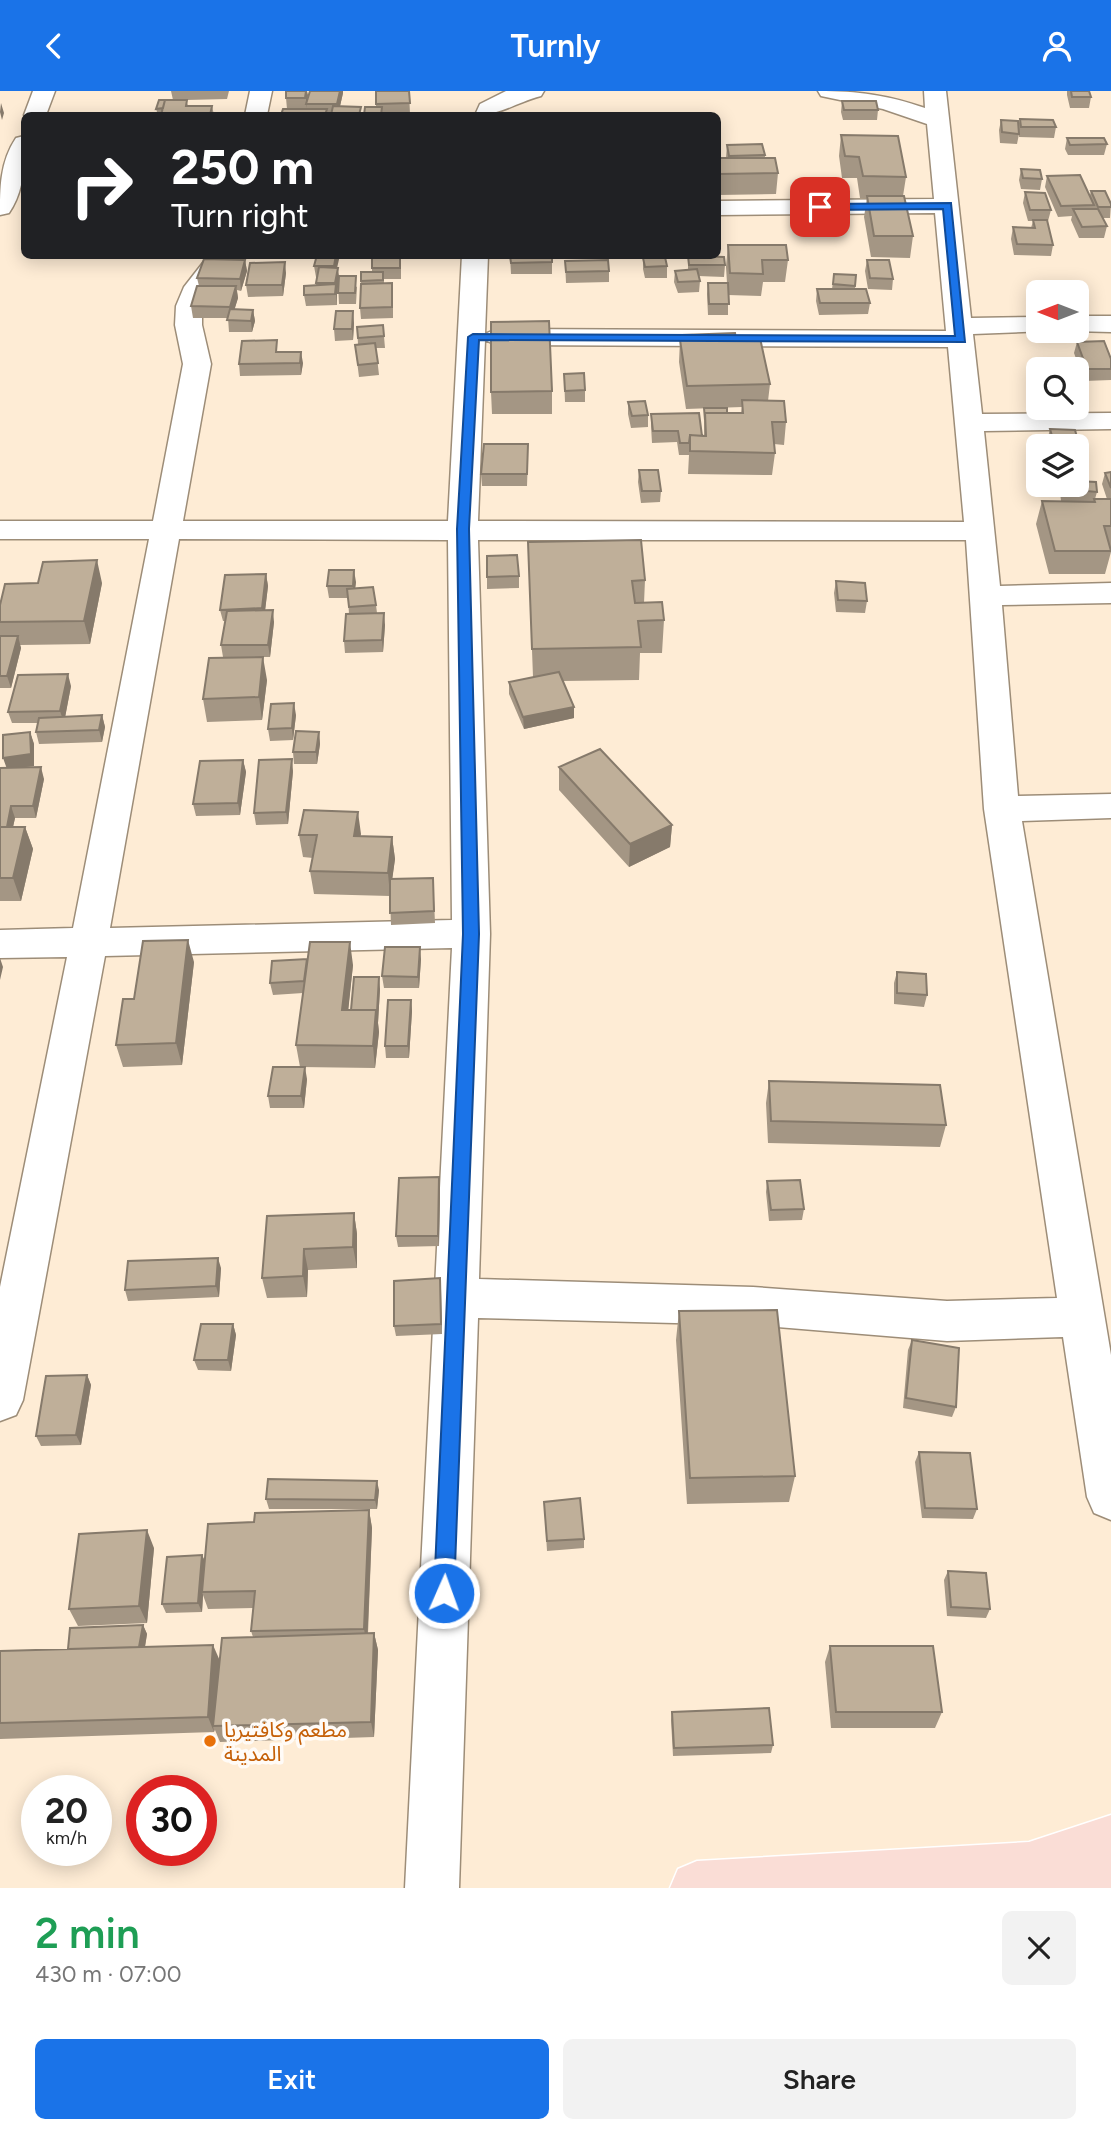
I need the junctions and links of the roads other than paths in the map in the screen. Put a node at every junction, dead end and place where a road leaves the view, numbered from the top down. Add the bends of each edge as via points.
1 (44, 91) edge
2 (261, 91) edge
3 (533, 91) edge
4 (840, 92) edge
5 (936, 105) edge
6 (36, 112) edge
7 (257, 112) edge
8 (486, 112) edge
9 (21, 154) edge
10 (947, 206) junction
11 (721, 208) edge
12 (4, 219) edge
13 (219, 259) edge
14 (475, 259) edge
15 (1089, 324) edge
16 (1111, 324) edge
17 (1026, 326) edge
18 (961, 332) junction
19 (473, 337) junction
20 (1111, 421) edge
21 (967, 423) junction
22 (167, 529) junction
23 (463, 529) junction
24 (0, 530) edge
25 (980, 531) junction
26 (1111, 593) edge
27 (986, 596) junction
28 (1111, 806) edge
29 (1002, 809) junction
30 (471, 934) junction
31 (89, 942) junction
32 (0, 944) edge
33 (456, 1298) junction
34 (1083, 1317) junction
35 (0, 1399) edge
36 (1111, 1497) edge
37 (1111, 1842) edge
38 (1029, 1869) junction
39 (432, 1888) edge
40 (697, 1888) edge
41 (1103, 1888) edge

1 - 6 street
2 - 7 street
3 - 8 street
4 - 5 street via 889,103
5 - 10 street
9 - 12 street
10 - 11 street
10 - 18 street
13 - 22 street via 190,305 187,325 197,364
14 - 19 street
15 - 16 street
17 - 18 street
18 - 19 street
18 - 21 street
19 - 23 street
20 - 21 street
21 - 25 street
22 - 23 street
22 - 24 street
22 - 31 street
23 - 25 street
23 - 30 street
25 - 27 street
26 - 27 street
27 - 29 street
28 - 29 street
29 - 34 street
30 - 31 street
30 - 33 street
31 - 32 street
31 - 35 street
33 - 34 street via 753,1306 947,1321
33 - 39 street
34 - 36 street
37 - 38 main road
38 - 40 main road
38 - 41 main road

